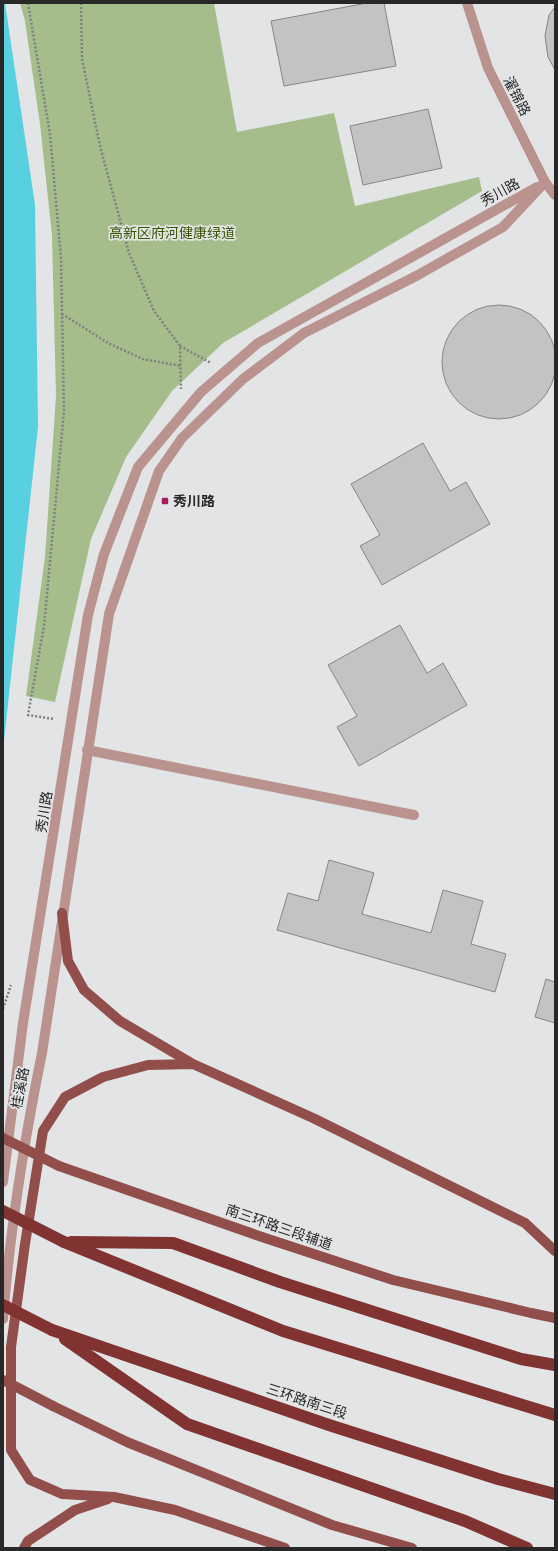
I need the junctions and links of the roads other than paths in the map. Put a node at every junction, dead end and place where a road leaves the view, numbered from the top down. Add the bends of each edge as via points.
1 (467, 3) edge
2 (546, 182) junction
3 (555, 195) edge
4 (87, 750) junction
5 (414, 815) dead end
6 (62, 913) junction
7 (42, 1053) joint
8 (193, 1064) junction
9 (10, 1124) joint
10 (3, 1138) edge
11 (3, 1182) edge
12 (3, 1212) edge
13 (64, 1242) junction
14 (555, 1251) edge
15 (3, 1305) edge
16 (555, 1318) edge
17 (3, 1319) edge
18 (52, 1330) junction
19 (555, 1365) edge
20 (3, 1380) edge
21 (538, 1410) junction
22 (555, 1410) edge
23 (555, 1415) edge
24 (555, 1494) edge
25 (114, 1497) junction
26 (24, 1548) edge
27 (286, 1548) edge
28 (412, 1548) edge
29 (527, 1548) edge

1 - 2 street, 濯锦路 via 488,68
2 - 3 street, 濯锦路
2 - 4 street, 秀川路 via 503,227 418,275 304,333 244,379 182,438 159,471 109,614
2 - 9 street, 秀川路 via 258,343 201,392 138,467 104,554 88,615 23,1023
4 - 5 street
4 - 6 street, 秀川路
6 - 7 street, 秀川路
6 - 8 main road via 68,961 84,990 120,1021
7 - 17 street, 桂溪路 via 27,1124 7,1268
8 - 14 main road via 313,1118 525,1223
8 - 25 main road via 148,1065 103,1077 64,1097 44,1130 11,1347 12,1450 30,1480 62,1494
9 - 11 street, 桂溪路
10 - 16 main road, 南三环路三段辅道, bridge via 59,1166 393,1280
12 - 13 highway, bridge
13 - 19 highway via 173,1243 280,1282 521,1359
13 - 21 highway via 283,1331
15 - 18 highway, bridge
18 - 24 highway, 三环路南三段 via 329,1425 498,1479
18 - 29 highway via 187,1424 465,1522
20 - 28 main road, bridge via 127,1442 325,1522
21 - 22 highway
21 - 23 highway
25 - 26 main road via 75,1510 28,1541
25 - 27 main road via 175,1510

